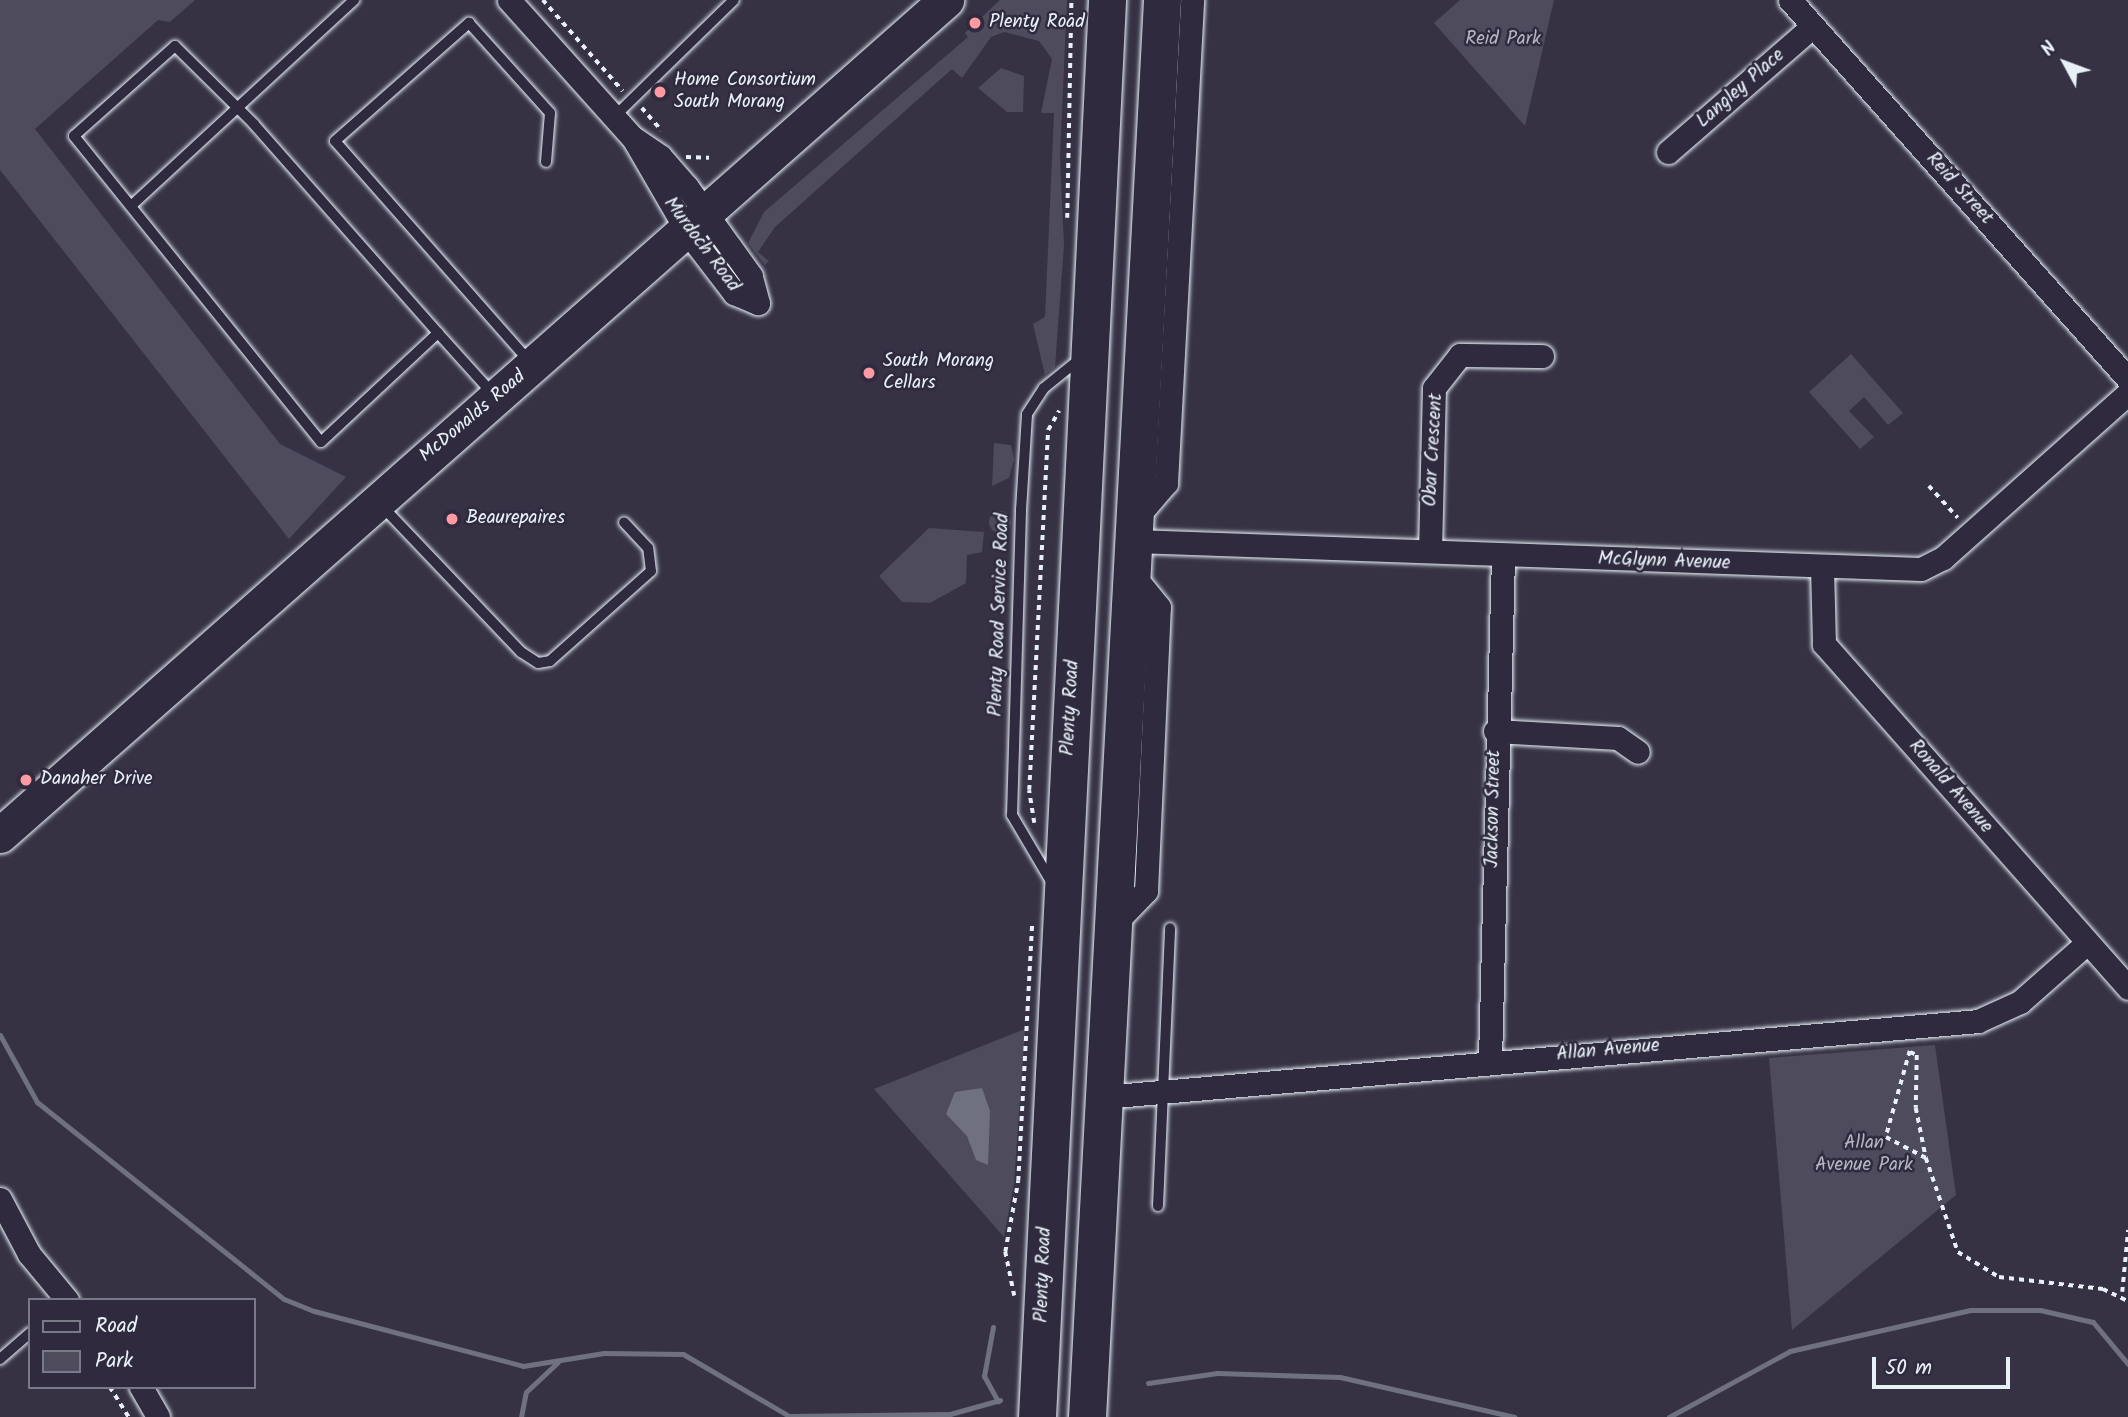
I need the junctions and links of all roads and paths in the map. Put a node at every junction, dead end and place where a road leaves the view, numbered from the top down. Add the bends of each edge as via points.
1 (354, 0) edge
2 (509, 0) edge
3 (543, 0) edge
4 (734, 0) edge
5 (946, 0) edge
6 (1071, 0) edge
7 (1107, 0) edge
8 (1162, 0) edge
9 (1192, 0) edge
10 (1790, 0) edge
11 (549, 7) dead end
12 (1813, 26) junction
13 (240, 110) junction
14 (615, 116) junction
15 (1668, 152) dead end
16 (546, 162) dead end
17 (1182, 194) junction
18 (131, 206) junction
19 (698, 225) junction
20 (1067, 233) dead end
21 (1150, 244) junction
22 (438, 333) junction
23 (1090, 351) junction
24 (1542, 356) dead end
25 (533, 366) junction
26 (2128, 379) edge
27 (2128, 386) edge
28 (2128, 393) edge
29 (496, 398) junction
30 (1059, 401) dead end
31 (1140, 436) junction
32 (1086, 437) junction
33 (1929, 486) dead end
34 (376, 500) junction
35 (1960, 520) dead end
36 (624, 522) dead end
37 (1135, 545) junction
38 (1430, 551) junction
39 (1503, 557) junction
40 (1822, 567) junction
41 (1494, 731) junction
42 (1638, 752) dead end
43 (1035, 830) dead end
44 (0, 835) edge
45 (1046, 903) junction
46 (1170, 928) dead end
47 (2087, 943) junction
48 (2128, 988) edge
49 (1917, 1026) junction
50 (1910, 1052) junction
51 (1490, 1060) junction
52 (1162, 1091) junction
53 (1103, 1097) junction
54 (1926, 1158) junction
55 (0, 1199) edge
56 (1157, 1206) dead end
57 (2128, 1230) edge
58 (2122, 1292) junction
59 (65, 1298) edge
60 (1015, 1301) dead end
61 (2128, 1301) edge
62 (28, 1335) edge
63 (0, 1359) edge
64 (111, 1389) edge
65 (142, 1389) edge
66 (129, 1417) edge
67 (158, 1417) edge
68 (1037, 1417) edge
69 (1087, 1417) edge

1 - 13 lane via 253,89
2 - 14 street, Murdoch Road
3 - 11 path
4 - 14 lane
5 - 19 main road, McDonalds Road
6 - 20 path
7 - 23 highway, Plenty Road
8 - 21 highway
9 - 17 street
10 - 12 street, Reid Street
12 - 15 street, Langley Place
12 - 26 street, Reid Street
13 - 18 lane
13 - 18 lane via 175,46 74,136
13 - 22 lane
14 - 19 street, Murdoch Road via 633,138 660,156
16 - 25 lane via 550,113 469,23 335,141
17 - 21 street
17 - 37 street via 1166,483
18 - 22 lane via 321,442
19 - 25 main road, McDonalds Road
21 - 31 highway
22 - 29 lane
23 - 32 highway, Plenty Road
23 - 45 lane, Plenty Road Service Road via 1044,388 1026,426 1013,815
24 - 38 street, Obar Crescent via 1460,355 1434,388
25 - 29 main road, McDonalds Road
27 - 28 street
28 - 40 street, McGlynn Avenue via 1937,562 1907,571
29 - 34 main road, McDonalds Road
30 - 43 path via 1047,443 1029,790
31 - 32 highway
31 - 37 highway
32 - 45 highway, Plenty Road
33 - 35 path
34 - 36 lane via 521,652 538,663 550,661 651,571 648,548
34 - 44 main road, McDonalds Road
37 - 38 street, McGlynn Avenue
37 - 53 highway via 1117,921
38 - 39 street, McGlynn Avenue
39 - 40 street, McGlynn Avenue
39 - 41 street, Jackson Street
40 - 47 street, Ronald Avenue via 1824,644
41 - 42 street via 1618,738
41 - 51 street, Jackson Street
45 - 60 path via 1018,1181 1005,1252
45 - 68 highway, Plenty Road
46 - 52 lane
47 - 48 street, Ronald Avenue
47 - 49 street, Allan Avenue via 1997,1016
49 - 50 path
49 - 51 street, Allan Avenue
50 - 54 path via 1917,1055 1916,1108
50 - 54 path via 1886,1137
51 - 52 street, Allan Avenue
52 - 53 street, Allan Avenue
52 - 56 lane
53 - 69 highway
54 - 58 path via 1951,1242 1982,1271
55 - 59 street via 29,1254
57 - 58 path
58 - 61 path
62 - 63 lane
64 - 66 path
65 - 67 street

